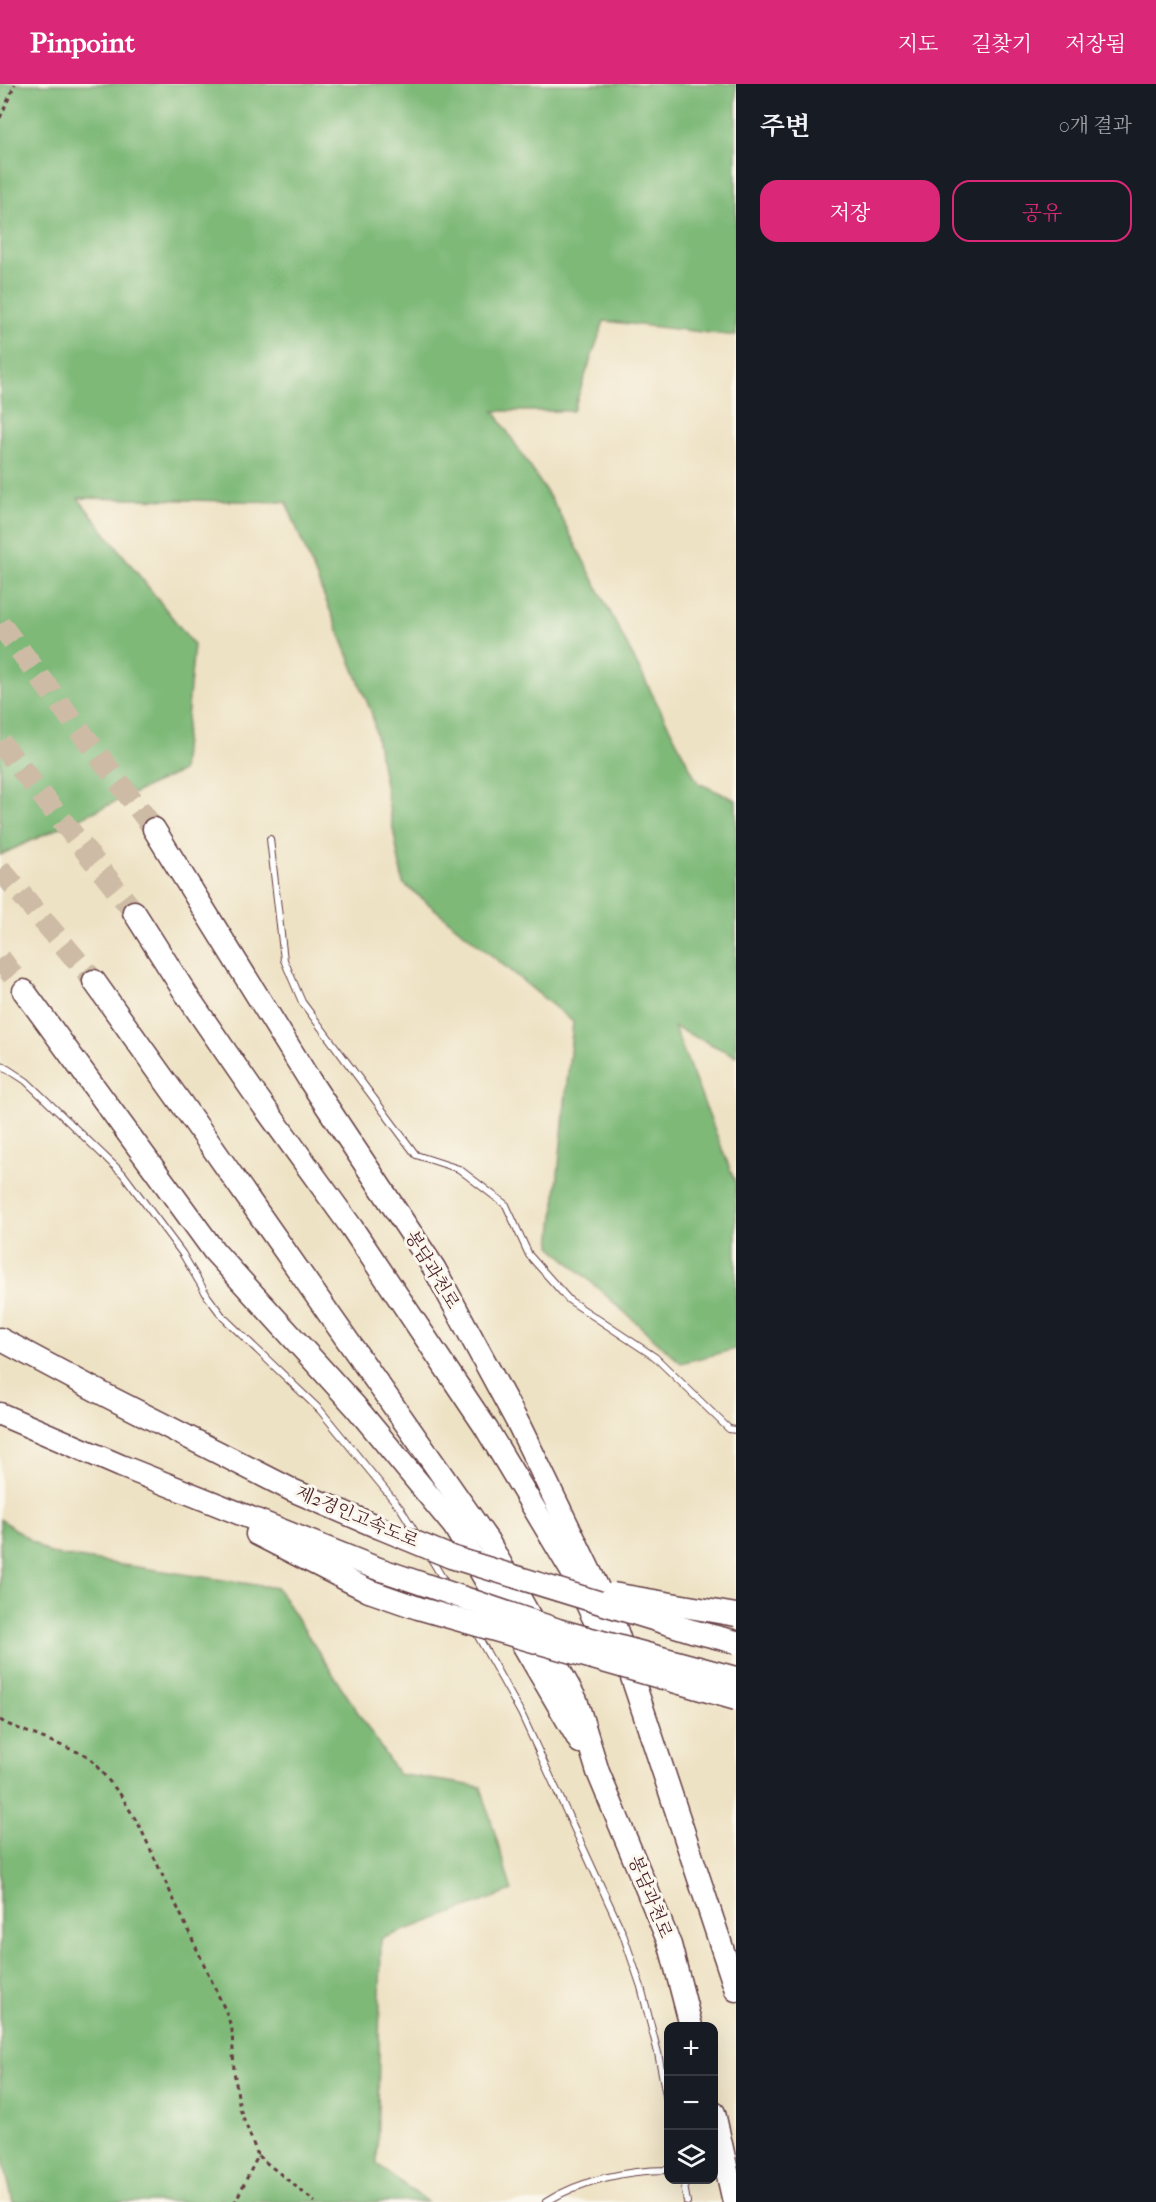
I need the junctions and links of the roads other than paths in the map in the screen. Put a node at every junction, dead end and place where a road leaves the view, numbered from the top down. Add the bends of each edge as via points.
1 (154, 829) tunnel mouth
2 (270, 839) dead end
3 (134, 912) tunnel mouth
4 (94, 981) tunnel mouth
5 (24, 991) tunnel mouth
6 (0, 1064) edge
7 (0, 1340) edge
8 (0, 1414) edge
9 (736, 1430) edge
10 (121, 1466) junction
11 (378, 1527) junction
12 (460, 1606) dead end
13 (736, 1615) edge
14 (465, 1616) dead end
15 (736, 1642) edge
16 (736, 1678) edge
17 (736, 1699) edge
18 (653, 1742) junction
19 (598, 1772) junction
20 (736, 1990) edge
21 (690, 2022) edge
22 (664, 2085) edge
23 (715, 2130) edge
24 (718, 2130) edge
25 (664, 2171) edge
26 (684, 2184) edge
27 (546, 2202) edge
28 (687, 2202) edge
29 (717, 2202) edge
30 (734, 2202) edge

1 - 18 highway, 봉담과천로 via 310,1081 434,1268 519,1425 612,1617
2 - 9 lane via 284,960 302,1002 416,1155 459,1169 506,1205 529,1255 569,1300 655,1357 729,1429
3 - 18 highway, 봉담과천로 via 186,994 352,1228 486,1428 571,1570
4 - 19 highway, 봉담과천로 via 488,1541 576,1700
5 - 19 highway, 봉담과천로 via 214,1251 355,1406 454,1526
6 - 12 lane via 26,1081 123,1174 182,1253 223,1317 320,1410 401,1509
7 - 11 highway, 제2경인고속도로 via 292,1490
8 - 10 highway, 제2경인고속도로
10 - 16 highway, 제2경인고속도로, bridge via 376,1568 558,1630
10 - 17 highway, bridge via 369,1591
11 - 13 highway, bridge via 628,1598
11 - 15 highway, 제2경인고속도로, bridge via 451,1557
14 - 22 lane via 521,1713 623,1934 641,1987
18 - 20 highway, 봉담과천로
19 - 21 highway, 봉담과천로 via 670,1945
23 - 29 highway
24 - 30 highway
25 - 27 lane via 585,2183
26 - 28 lane

